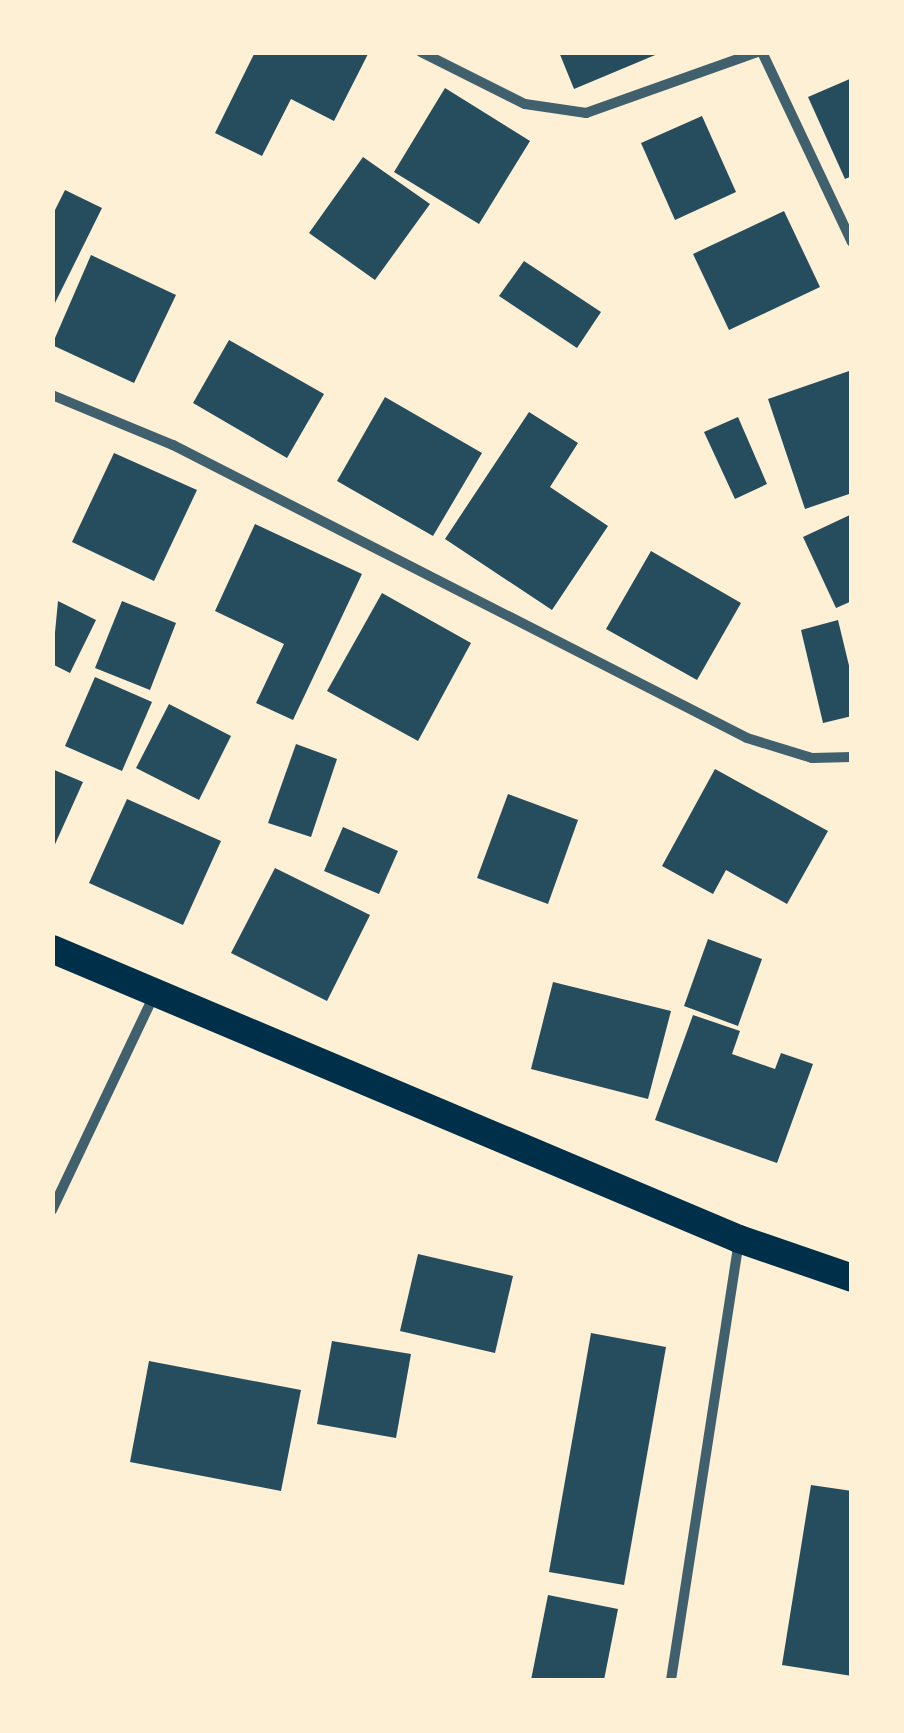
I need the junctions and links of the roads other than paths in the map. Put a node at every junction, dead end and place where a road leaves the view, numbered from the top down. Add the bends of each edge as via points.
1 (421, 52) edge
2 (760, 52) edge
3 (852, 242) edge
4 (52, 395) edge
5 (852, 757) edge
6 (52, 949) edge
7 (156, 991) junction
8 (52, 1210) edge
9 (739, 1239) junction
10 (852, 1278) edge
11 (671, 1680) edge

1 - 2 street via 525,104 586,113
2 - 3 street
4 - 5 street via 190,454 748,738 812,758
6 - 7 highway
7 - 8 street
7 - 9 highway
9 - 10 highway
9 - 11 street

